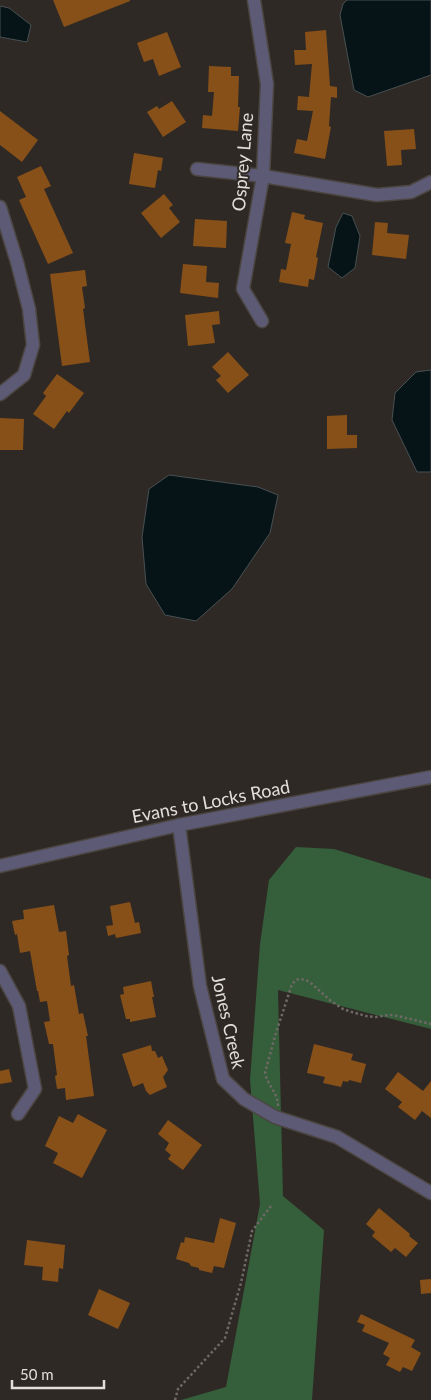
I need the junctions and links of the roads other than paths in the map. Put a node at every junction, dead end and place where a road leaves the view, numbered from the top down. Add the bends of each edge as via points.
1 (254, 0) edge
2 (197, 169) dead end
3 (263, 176) junction
4 (431, 182) edge
5 (0, 207) edge
6 (262, 321) dead end
7 (0, 394) edge
8 (431, 778) edge
9 (179, 824) junction
10 (0, 866) edge
11 (0, 971) edge
12 (18, 1114) dead end
13 (431, 1193) edge

1 - 3 street, Osprey Lane via 267,84
2 - 3 street
3 - 4 street via 377,195 411,192
3 - 6 street, Osprey Lane via 243,289
5 - 7 street via 18,262 33,345 24,375
8 - 9 street, Evans to Locks Road
9 - 10 street, Evans to Locks Road
9 - 13 street, Jones Creek via 200,986 223,1079 244,1099 275,1117 337,1137
11 - 12 street via 19,1006 35,1089

